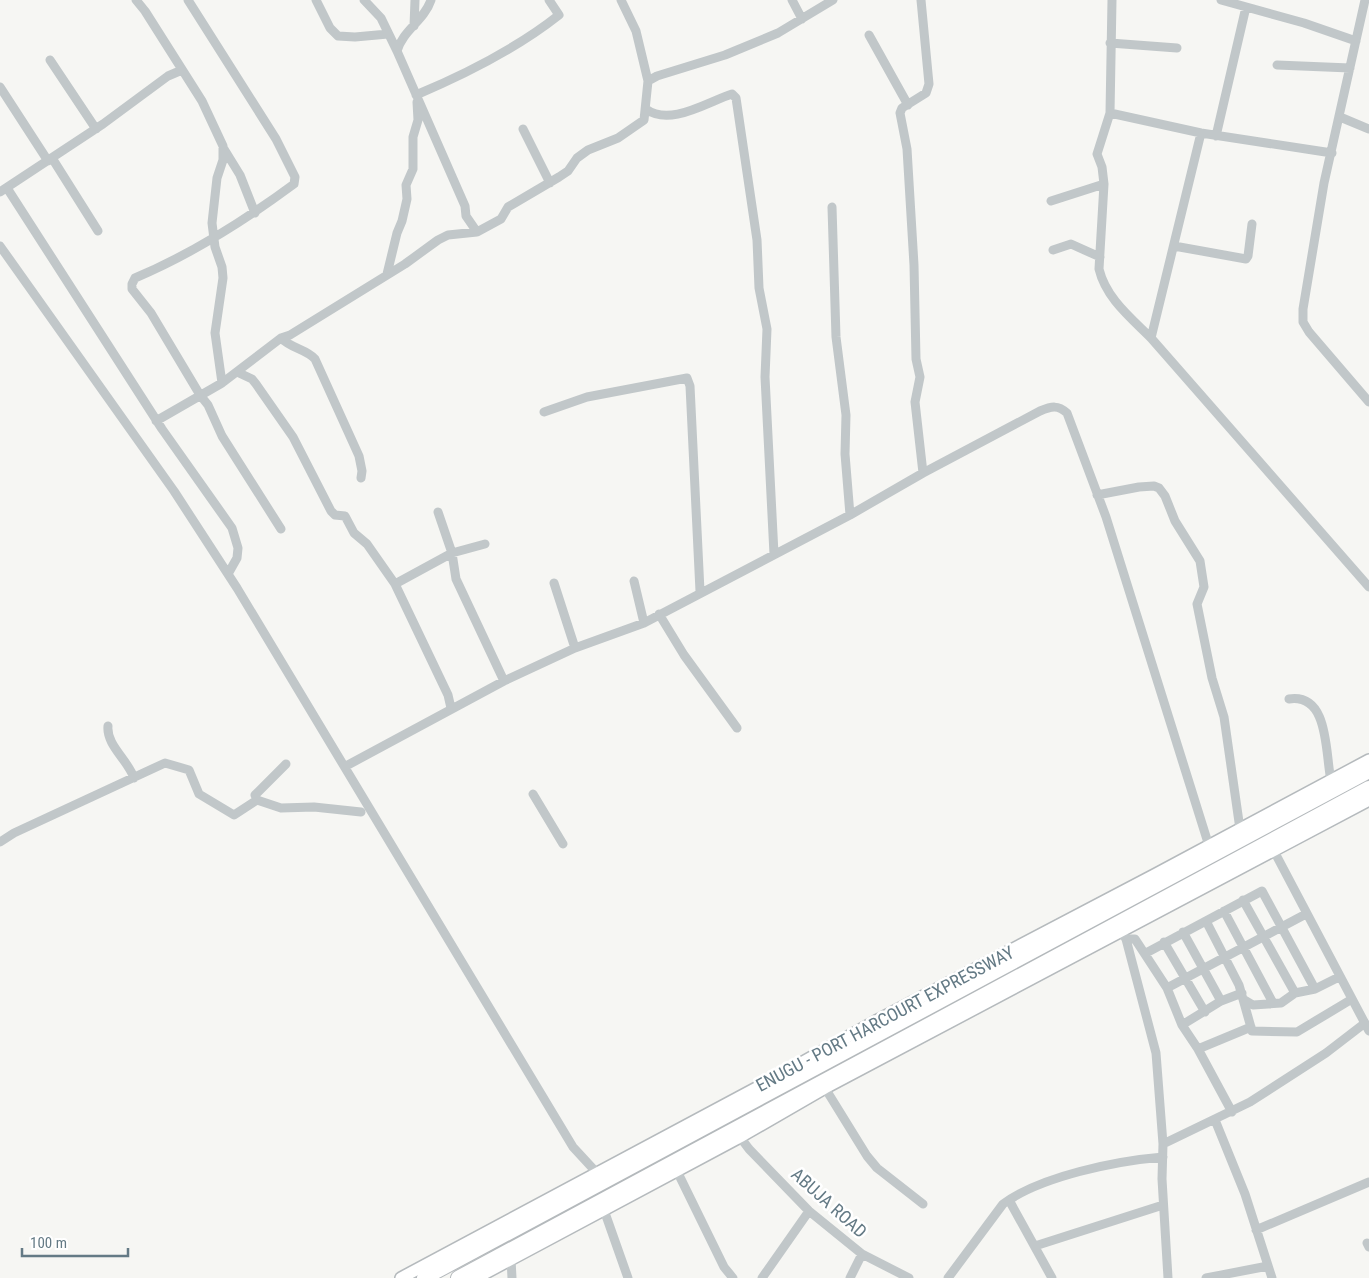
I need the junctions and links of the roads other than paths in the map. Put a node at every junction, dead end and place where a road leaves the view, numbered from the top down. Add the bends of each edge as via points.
1 (136, 0) edge
2 (188, 0) edge
3 (316, 0) edge
4 (364, 0) edge
5 (415, 0) edge
6 (431, 0) edge
7 (549, 0) edge
8 (621, 0) edge
9 (792, 0) edge
10 (833, 0) edge
11 (921, 0) edge
12 (1112, 0) edge
13 (1221, 0) edge
14 (1365, 0) edge
15 (1246, 7) junction
16 (802, 19) junction
17 (414, 26) junction
18 (1359, 26) junction
19 (1369, 28) edge
20 (388, 34) junction
21 (869, 35) dead end
22 (1356, 41) junction
23 (1110, 43) junction
24 (1177, 48) dead end
25 (397, 51) junction
26 (50, 60) dead end
27 (1277, 65) dead end
28 (1350, 68) junction
29 (182, 70) junction
30 (648, 81) junction
31 (0, 87) edge
32 (416, 95) junction
33 (908, 105) junction
34 (646, 109) junction
35 (1110, 113) junction
36 (654, 115) junction
37 (1340, 117) junction
38 (644, 120) junction
39 (96, 129) junction
40 (523, 129) dead end
41 (1369, 129) edge
42 (1201, 133) junction
43 (1216, 136) junction
44 (223, 146) junction
45 (1332, 153) junction
46 (50, 159) junction
47 (550, 183) junction
48 (1104, 184) junction
49 (3, 190) edge
50 (1051, 201) dead end
51 (832, 207) dead end
52 (255, 213) junction
53 (1252, 224) dead end
54 (98, 231) dead end
55 (478, 232) junction
56 (214, 238) junction
57 (0, 246) edge
58 (1174, 246) junction
59 (1053, 250) dead end
60 (1100, 257) junction
61 (387, 274) junction
62 (281, 338) junction
63 (1151, 338) junction
64 (237, 372) junction
65 (222, 384) junction
66 (201, 397) junction
67 (1369, 402) edge
68 (544, 412) dead end
69 (156, 421) junction
70 (923, 472) junction
71 (361, 478) dead end
72 (1097, 495) junction
73 (438, 512) dead end
74 (850, 515) junction
75 (281, 529) dead end
76 (485, 544) dead end
77 (452, 553) junction
78 (774, 554) junction
79 (228, 574) junction
80 (634, 582) dead end
81 (554, 583) dead end
82 (395, 584) junction
83 (1369, 587) edge
84 (700, 591) junction
85 (660, 614) junction
86 (644, 622) junction
87 (575, 648) junction
88 (504, 681) junction
89 (1289, 699) dead end
90 (451, 708) junction
91 (108, 726) dead end
92 (737, 728) dead end
93 (1369, 760) edge
94 (286, 764) dead end
95 (346, 766) junction
96 (1369, 771) edge
97 (134, 778) junction
98 (1331, 780) junction
99 (1369, 788) edge
100 (533, 794) dead end
101 (256, 800) junction
102 (1369, 800) edge
103 (361, 812) dead end
104 (1240, 829) junction
105 (0, 842) edge
106 (563, 844) dead end
107 (1209, 846) junction
108 (1274, 851) junction
109 (1244, 900) junction
110 (1224, 911) junction
111 (1306, 914) junction
112 (1206, 921) junction
113 (1282, 928) junction
114 (1183, 932) junction
115 (1123, 935) junction
116 (1263, 936) junction
117 (1164, 942) junction
118 (1244, 946) junction
119 (1146, 954) junction
120 (1224, 956) junction
121 (1204, 967) junction
122 (1340, 977) junction
123 (1184, 979) junction
124 (1168, 988) junction
125 (1315, 989) junction
126 (1295, 993) junction
127 (1243, 996) junction
128 (1352, 1000) junction
129 (1221, 1001) junction
130 (1273, 1002) junction
131 (1205, 1012) junction
132 (1182, 1025) junction
133 (1251, 1026) junction
134 (1367, 1027) edge
135 (1198, 1049) junction
136 (825, 1088) junction
137 (1232, 1112) junction
138 (1215, 1120) junction
139 (740, 1137) junction
140 (1163, 1144) junction
141 (1163, 1157) junction
142 (677, 1171) junction
143 (598, 1173) junction
144 (1369, 1182) edge
145 (1009, 1200) junction
146 (923, 1204) dead end
147 (1163, 1205) junction
148 (604, 1210) junction
149 (809, 1211) junction
150 (1256, 1230) junction
151 (1035, 1246) junction
152 (862, 1254) junction
153 (511, 1260) junction
154 (1268, 1266) junction
155 (401, 1278) edge
156 (424, 1278) edge
157 (458, 1278) edge
158 (476, 1278) edge
159 (512, 1278) edge
160 (628, 1278) edge
161 (732, 1278) edge
162 (762, 1278) edge
163 (850, 1278) edge
164 (910, 1278) edge
165 (948, 1278) edge
166 (1052, 1278) edge
167 (1168, 1278) edge
168 (1206, 1278) edge
169 (1272, 1278) edge

1 - 29 street
2 - 52 street via 261,114 295,176 294,184
3 - 20 street via 330,28 338,36
4 - 20 street via 381,18
5 - 17 street
6 - 17 street via 421,20
7 - 32 street via 559,14 544,26 500,56
8 - 30 street via 636,31
9 - 16 street
10 - 16 street
11 - 33 street via 929,84 926,93
12 - 23 street
13 - 15 street
14 - 18 street
15 - 22 street
15 - 43 street
16 - 30 street via 733,52
17 - 25 street via 401,39
18 - 19 street
18 - 22 street
20 - 25 street
21 - 33 street
22 - 28 street
23 - 24 street
23 - 35 street
25 - 32 street
26 - 39 street
27 - 28 street
28 - 37 street
29 - 39 street via 168,76
29 - 44 street via 202,101
30 - 34 street
31 - 46 street
32 - 55 street via 465,206 466,216
32 - 61 street via 418,120 413,137 413,169 406,185 402,222
33 - 70 street via 900,113 907,149 916,359 920,377 916,409
34 - 36 street
34 - 38 street
35 - 42 street
35 - 48 street via 1097,154
36 - 38 street
36 - 78 street via 670,116 732,94 736,98 767,330 765,377
37 - 41 street
37 - 45 street
38 - 47 street via 618,138 588,150 568,171
39 - 46 street
40 - 47 street
42 - 43 street
42 - 58 street
43 - 45 street
44 - 52 street via 240,175
44 - 56 street via 212,221
45 - 67 street via 1304,297 1304,322
46 - 49 street
46 - 54 street
47 - 55 street via 508,207 501,219
48 - 50 street
48 - 60 street
49 - 69 street
51 - 74 street via 836,337 846,414 845,454
52 - 56 street
53 - 58 street via 1246,259
55 - 61 street via 448,235
56 - 65 street via 223,278 215,333
56 - 66 street via 135,278 132,284 132,289 151,313
57 - 79 street via 151,458
58 - 63 street
59 - 60 street via 1071,244
60 - 63 street via 1101,275 1108,292
61 - 62 street
62 - 64 street
62 - 71 street via 292,348 311,354 315,359 359,456
63 - 83 street
64 - 65 street
64 - 82 street via 252,379 283,422 331,511 345,516 354,534 368,544
65 - 66 street
66 - 69 street
66 - 75 street
68 - 84 street via 587,397 687,378
69 - 79 street via 237,538 237,558
70 - 72 street via 1048,407 1061,407 1067,413
70 - 74 street
72 - 104 street via 1139,487 1159,488 1200,561 1204,587 1197,604 1212,678 1226,726
72 - 107 street
73 - 77 street
74 - 78 street
76 - 77 street
77 - 82 street
77 - 88 street via 456,579
78 - 84 street
79 - 95 street
80 - 86 street
81 - 87 street
82 - 90 street via 448,695
84 - 85 street
85 - 86 street
85 - 92 street via 684,655
86 - 87 street
87 - 88 street
88 - 90 street
89 - 98 street via 1305,700 1314,708 1325,730
90 - 95 street
91 - 97 street via 110,740
93 - 98 main road, ENUGU - PORT HARCOURT EXPRESSWAY
94 - 101 street via 255,795
95 - 143 street via 573,1147
96 - 156 highway, ENUGU - PORT HARCOURT EXPRESSWAY
97 - 101 street via 165,763 189,770 199,794 234,815
97 - 105 street
98 - 104 main road, ENUGU - PORT HARCOURT EXPRESSWAY
99 - 157 highway, ENUGU - PORT HARCOURT EXPRESSWAY
100 - 106 street
101 - 103 street via 281,808 314,807
102 - 108 main road, ENUGU - PORT HARCOURT EXPRESSWAY
104 - 107 main road, ENUGU - PORT HARCOURT EXPRESSWAY
107 - 143 main road, ENUGU - PORT HARCOURT EXPRESSWAY via 876,1021
108 - 111 street
108 - 115 main road, ENUGU - PORT HARCOURT EXPRESSWAY
109 - 110 street
109 - 113 street via 1263,892
109 - 116 street
110 - 112 street
110 - 118 street
111 - 113 street
111 - 122 street
112 - 114 street
112 - 120 street
113 - 116 street
113 - 125 street
114 - 117 street
114 - 121 street
115 - 119 street via 1135,939
115 - 136 main road, ENUGU - PORT HARCOURT EXPRESSWAY
115 - 140 street via 1156,1054
116 - 118 street
116 - 126 street
117 - 119 street
117 - 123 street
118 - 120 street
118 - 130 street
119 - 124 street
120 - 121 street
120 - 127 street
121 - 123 street
121 - 129 street
122 - 125 street
122 - 128 street
123 - 124 street
123 - 131 street
124 - 132 street
125 - 126 street
126 - 130 street via 1281,1003
127 - 129 street
127 - 130 street via 1253,1005
127 - 133 street
128 - 133 street via 1297,1032 1254,1031
128 - 134 street
129 - 131 street
131 - 132 street
132 - 135 street
133 - 135 street
134 - 137 street
135 - 137 street
136 - 139 main road, ENUGU - PORT HARCOURT EXPRESSWAY
136 - 146 street via 867,1156
137 - 138 street
138 - 140 street
138 - 150 street
139 - 142 main road, ENUGU - PORT HARCOURT EXPRESSWAY
139 - 149 street, ABUJA ROAD
140 - 141 street
141 - 145 street via 1142,1158 1081,1172 1040,1185
141 - 147 street
142 - 148 main road, ENUGU - PORT HARCOURT EXPRESSWAY
142 - 161 street
143 - 155 main road, ENUGU - PORT HARCOURT EXPRESSWAY
144 - 150 street
145 - 151 street
145 - 165 street
147 - 151 street
147 - 167 street
148 - 153 main road, ENUGU - PORT HARCOURT EXPRESSWAY
148 - 160 street
149 - 152 street, ABUJA ROAD
149 - 162 street
150 - 154 street
151 - 166 street
152 - 163 street
152 - 164 street, ABUJA ROAD
153 - 158 main road, ENUGU - PORT HARCOURT EXPRESSWAY
153 - 159 street
154 - 168 street
154 - 169 street

